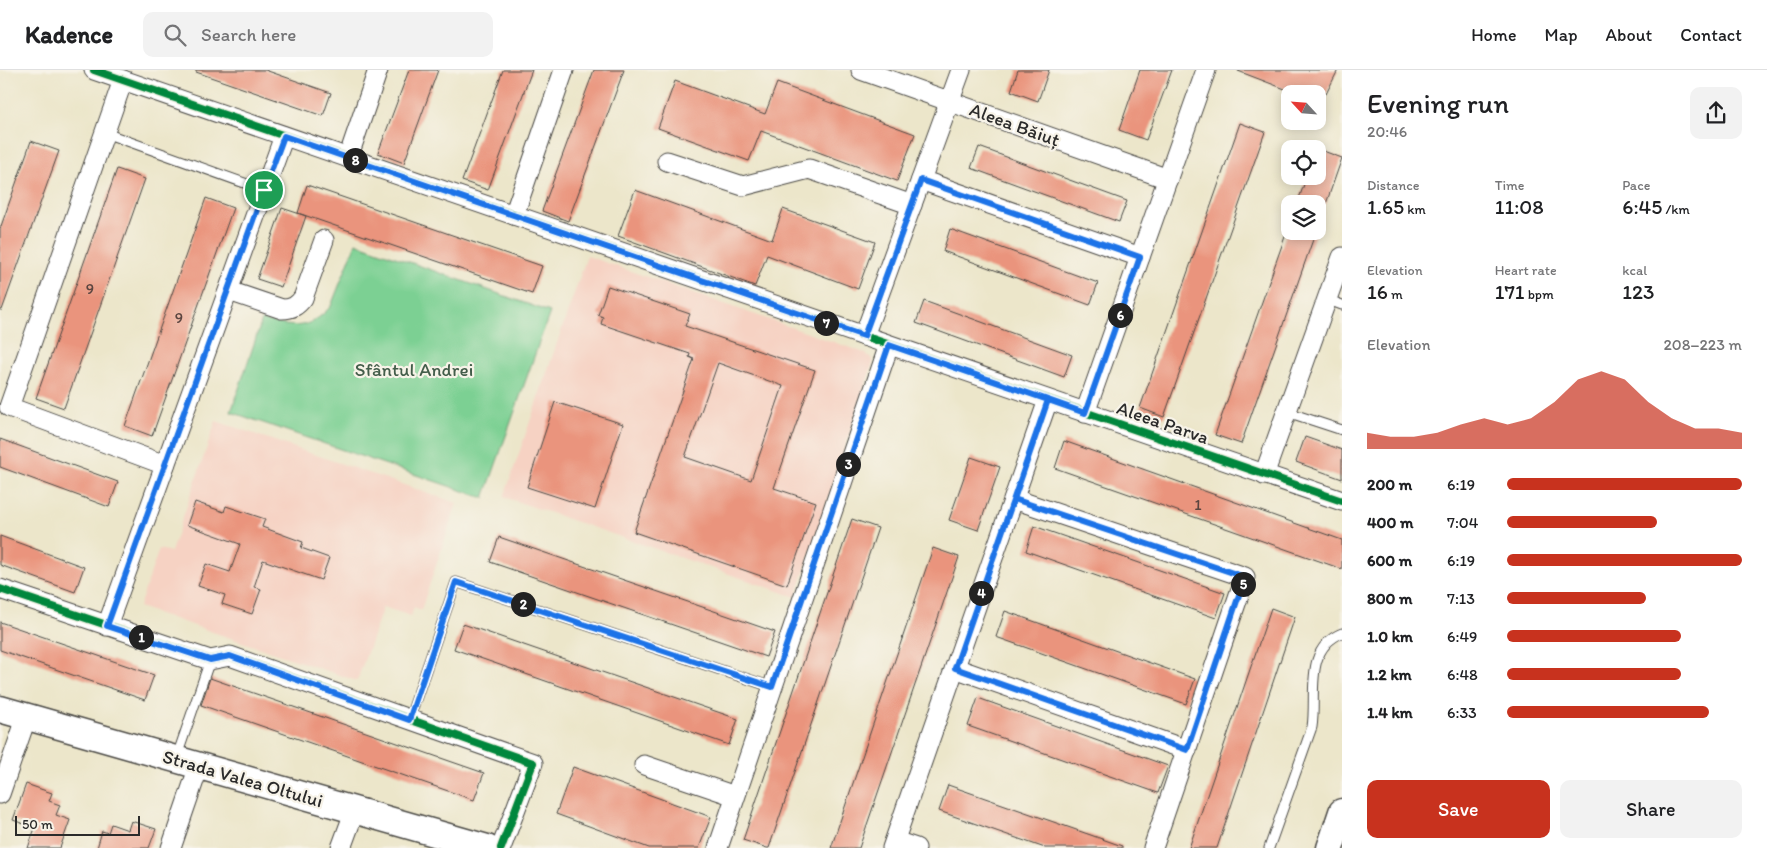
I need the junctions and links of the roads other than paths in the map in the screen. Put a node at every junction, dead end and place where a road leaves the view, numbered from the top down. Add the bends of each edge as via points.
1 (94, 70) edge
2 (378, 70) edge
3 (564, 70) edge
4 (861, 70) edge
5 (961, 70) edge
6 (1206, 70) edge
7 (124, 80) junction
8 (950, 101) junction
9 (105, 133) junction
10 (284, 136) junction
11 (348, 158) junction
12 (667, 161) dead end
13 (1168, 179) junction
14 (921, 180) junction
15 (264, 190) junction
16 (912, 206) junction
17 (514, 215) junction
18 (324, 240) dead end
19 (1140, 257) junction
20 (1342, 257) edge
21 (228, 291) junction
22 (1334, 302) edge
23 (864, 336) junction
24 (889, 345) junction
25 (1048, 400) junction
26 (4, 405) edge
27 (1286, 412) junction
28 (1085, 413) junction
29 (1342, 430) edge
30 (165, 465) junction
31 (1264, 475) junction
32 (1014, 499) junction
33 (1342, 502) edge
34 (0, 589) edge
35 (107, 626) junction
36 (1342, 633) edge
37 (210, 660) junction
38 (955, 668) junction
39 (772, 687) junction
40 (0, 709) edge
41 (27, 716) junction
42 (409, 720) junction
43 (1187, 750) junction
44 (188, 762) junction
45 (644, 765) dead end
46 (0, 794) edge
47 (736, 796) junction
48 (355, 810) junction
49 (1342, 812) edge
50 (894, 844) edge
51 (171, 848) edge
52 (341, 848) edge
53 (487, 848) edge
54 (502, 848) edge
55 (718, 848) edge
56 (916, 848) edge
57 (1154, 848) edge
58 (1269, 848) edge
59 (1330, 848) edge

1 - 7 street, Aleea Parva
2 - 11 street
3 - 17 street
4 - 8 street, Aleea Băiuț
5 - 8 street
6 - 13 street
7 - 9 street
7 - 10 street, Aleea Parva
8 - 13 street, Aleea Băiuț
8 - 14 street
9 - 15 lane
9 - 26 street
10 - 11 street, Aleea Parva
10 - 15 street
11 - 17 street, Aleea Parva
12 - 16 street via 743,186 809,169
13 - 19 street
14 - 16 street
14 - 19 street
15 - 21 street
16 - 23 street
17 - 23 street, Aleea Parva
18 - 21 street via 298,305 282,309
19 - 28 street
20 - 22 street
21 - 30 street
22 - 27 street
23 - 24 street, Aleea Parva
24 - 25 street, Aleea Parva
24 - 39 street
25 - 28 street, Aleea Parva
25 - 32 street
26 - 30 street
27 - 29 lane
27 - 31 street
28 - 31 street, Aleea Parva
30 - 35 street
31 - 33 street, Aleea Parva
32 - 38 street
32 - 43 street via 1245,577
34 - 35 street
35 - 37 street
36 - 58 lane via 1319,655 1314,670 1312,727
37 - 42 street via 230,656
37 - 44 lane
38 - 43 street
38 - 50 street
39 - 42 lane via 456,582
39 - 47 street
40 - 41 main road, Strada Valea Oltului
41 - 44 main road, Strada Valea Oltului
41 - 46 street
42 - 54 street via 533,763
43 - 57 street
44 - 48 main road, Strada Valea Oltului
44 - 51 street
45 - 47 street
47 - 55 street
48 - 52 street
48 - 53 main road, Strada Valea Oltului
49 - 59 main road
50 - 56 street

